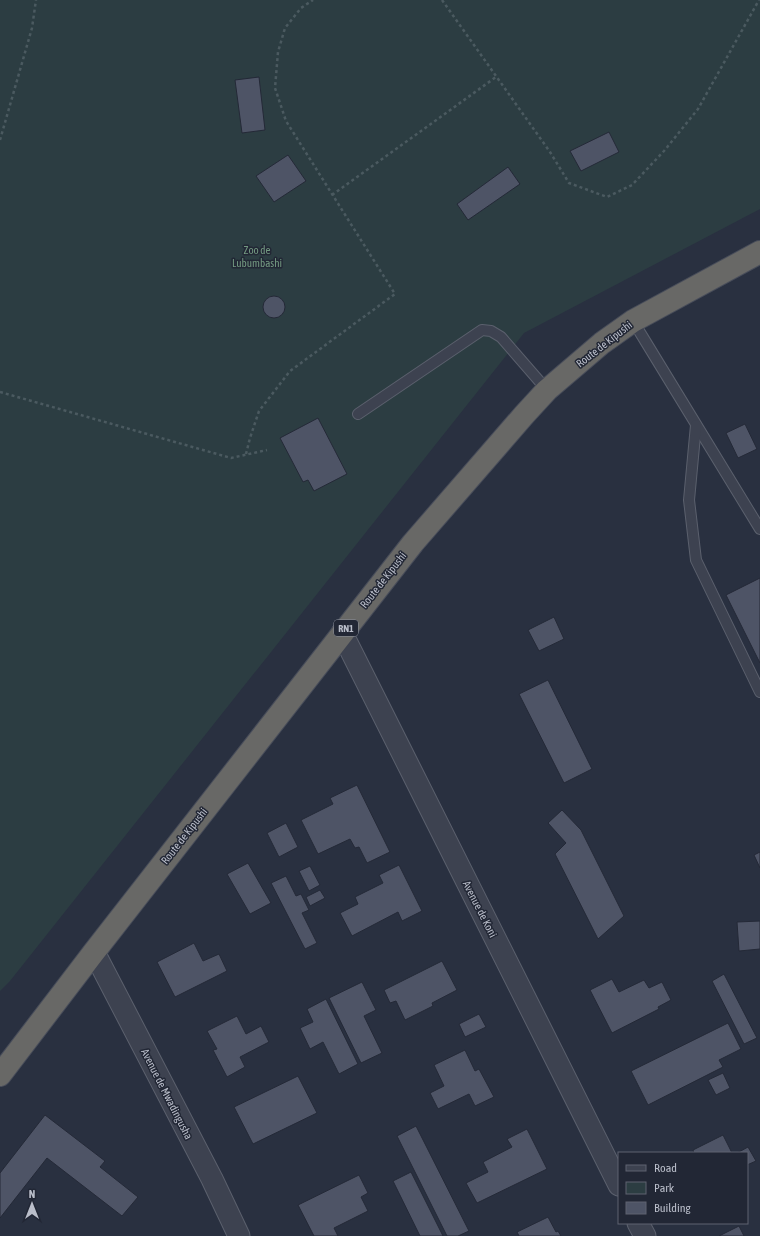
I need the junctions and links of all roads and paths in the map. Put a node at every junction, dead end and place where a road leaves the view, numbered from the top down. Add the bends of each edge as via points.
1 (36, 0) edge
2 (313, 0) edge
3 (442, 0) edge
4 (759, 0) edge
5 (496, 77) junction
6 (0, 140) edge
7 (332, 195) junction
8 (760, 252) edge
9 (632, 321) junction
10 (547, 390) junction
11 (0, 392) edge
12 (358, 414) dead end
13 (696, 425) junction
14 (267, 450) dead end
15 (246, 454) junction
16 (756, 516) edge
17 (760, 529) edge
18 (342, 633) junction
19 (760, 692) edge
20 (94, 952) junction
21 (0, 1076) edge
22 (618, 1183) edge
23 (638, 1224) edge
24 (239, 1236) edge
25 (644, 1236) edge

1 - 6 path via 32,28
2 - 7 path via 301,8 285,28 278,52 275,88 286,121
3 - 5 path
4 - 5 path via 698,109 632,185 607,197 569,183
5 - 7 path
7 - 15 path via 394,294 290,371 259,411
8 - 9 highway, Route de Kipushi / RN1
9 - 10 highway, Route de Kipushi / RN1
9 - 13 lane
10 - 12 lane via 501,337 491,331 482,330
10 - 18 highway, Route de Kipushi / RN1 via 418,537
11 - 15 path via 231,458
13 - 16 lane
13 - 19 lane via 689,500 696,560
14 - 15 path
16 - 17 lane
18 - 20 highway, Route de Kipushi / RN1
18 - 22 street, Avenue de Koni
20 - 21 highway, Route de Kipushi / RN1
20 - 24 street, Avenue de Mwadingusha
23 - 25 street

